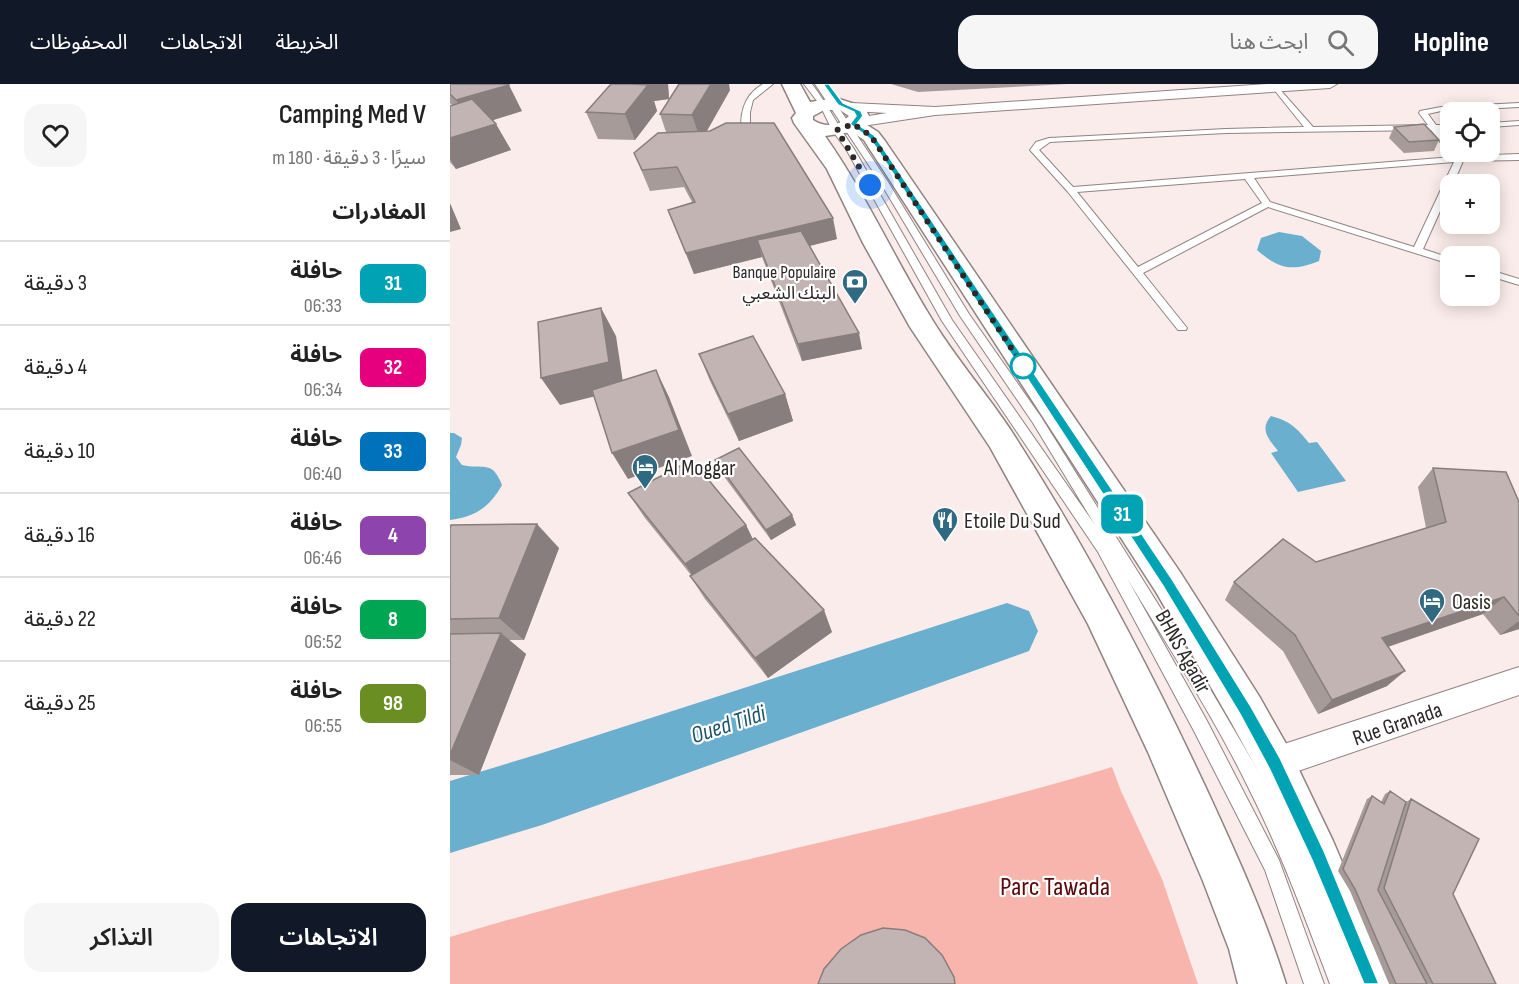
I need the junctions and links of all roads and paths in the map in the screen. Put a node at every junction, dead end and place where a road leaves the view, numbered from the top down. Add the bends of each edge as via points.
1 (769, 84) edge
2 (791, 84) edge
3 (808, 84) edge
4 (819, 84) edge
5 (826, 84) edge
6 (1330, 84) edge
7 (1276, 87) junction
8 (1519, 105) edge
9 (836, 116) junction
10 (1519, 123) edge
11 (1500, 124) edge
12 (1432, 128) junction
13 (1440, 128) edge
14 (1310, 129) junction
15 (747, 137) edge
16 (1440, 137) edge
17 (1440, 155) edge
18 (1500, 156) edge
19 (1519, 157) edge
20 (1451, 162) edge
21 (1248, 176) junction
22 (1071, 190) junction
23 (1267, 204) junction
24 (1417, 251) junction
25 (1440, 258) edge
26 (1137, 272) junction
27 (1500, 276) edge
28 (1519, 282) edge
29 (1182, 328) dead end
30 (1519, 681) edge
31 (1275, 763) junction
32 (1262, 984) edge
33 (1314, 984) edge
34 (1340, 984) edge
35 (1370, 984) edge

1 - 15 lane via 747,100
2 - 9 main road
3 - 9 lane, BHNS Agadir
4 - 9 lane
5 - 9 main road
6 - 7 street
7 - 9 street
7 - 14 lane
8 - 12 lane via 1423,113
9 - 31 main road via 871,136 878,145 1161,573
9 - 32 main road via 838,169 924,327 1000,439 1101,613 1224,877
9 - 33 lane, BHNS Agadir via 850,149 947,321 1103,548 1273,867
9 - 34 lane via 884,182 965,316 1037,420 1188,665 1254,780 1292,862
10 - 11 lane
12 - 13 lane
12 - 14 lane
12 - 16 lane
14 - 22 lane via 1049,140 1039,144 1034,150
17 - 21 lane
18 - 19 lane
20 - 24 lane
21 - 22 lane
21 - 23 lane
22 - 26 lane
23 - 24 lane
23 - 26 lane
24 - 25 lane
26 - 29 lane
27 - 28 lane
30 - 31 street, Rue Granada
31 - 35 main road

